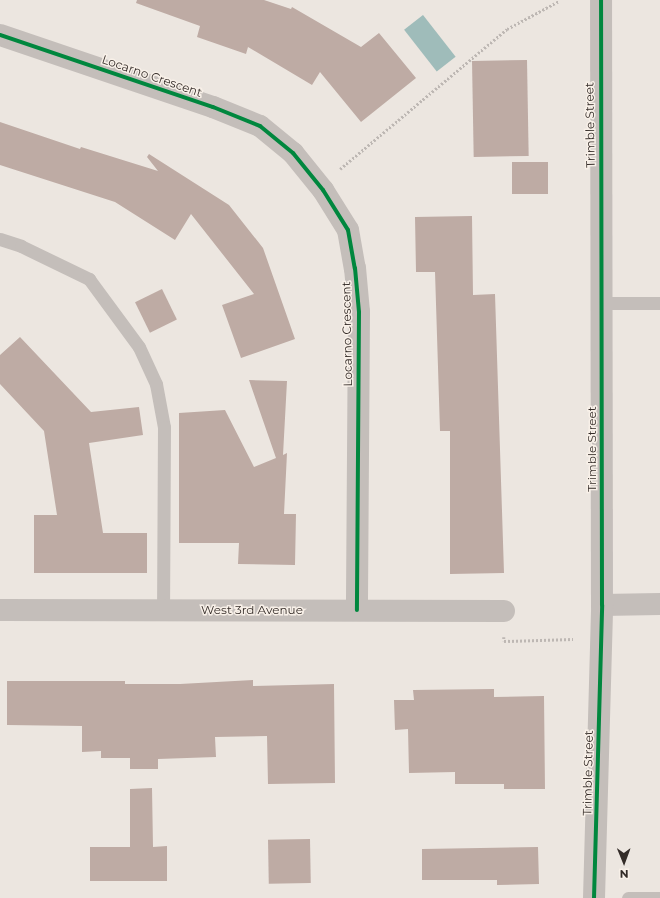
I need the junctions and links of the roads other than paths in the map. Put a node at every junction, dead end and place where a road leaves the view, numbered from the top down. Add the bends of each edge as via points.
1 (601, 0) edge
2 (0, 35) edge
3 (0, 239) edge
4 (660, 303) edge
5 (602, 304) junction
6 (602, 604) junction
7 (660, 604) edge
8 (0, 610) edge
9 (163, 610) junction
10 (357, 610) junction
11 (504, 611) dead end
12 (594, 898) edge
13 (628, 898) edge
14 (660, 898) edge

1 - 5 street, Trimble Street
2 - 10 street, Locarno Crescent via 213,107 260,126 293,153 323,190 348,230 359,312
3 - 9 lane via 21,246 89,279 139,347 156,384 164,428
4 - 5 lane
5 - 6 street, Trimble Street
6 - 7 street
6 - 12 street, Trimble Street
8 - 9 street, West 3rd Avenue
9 - 10 street, West 3rd Avenue
10 - 11 street, West 3rd Avenue
13 - 14 lane

